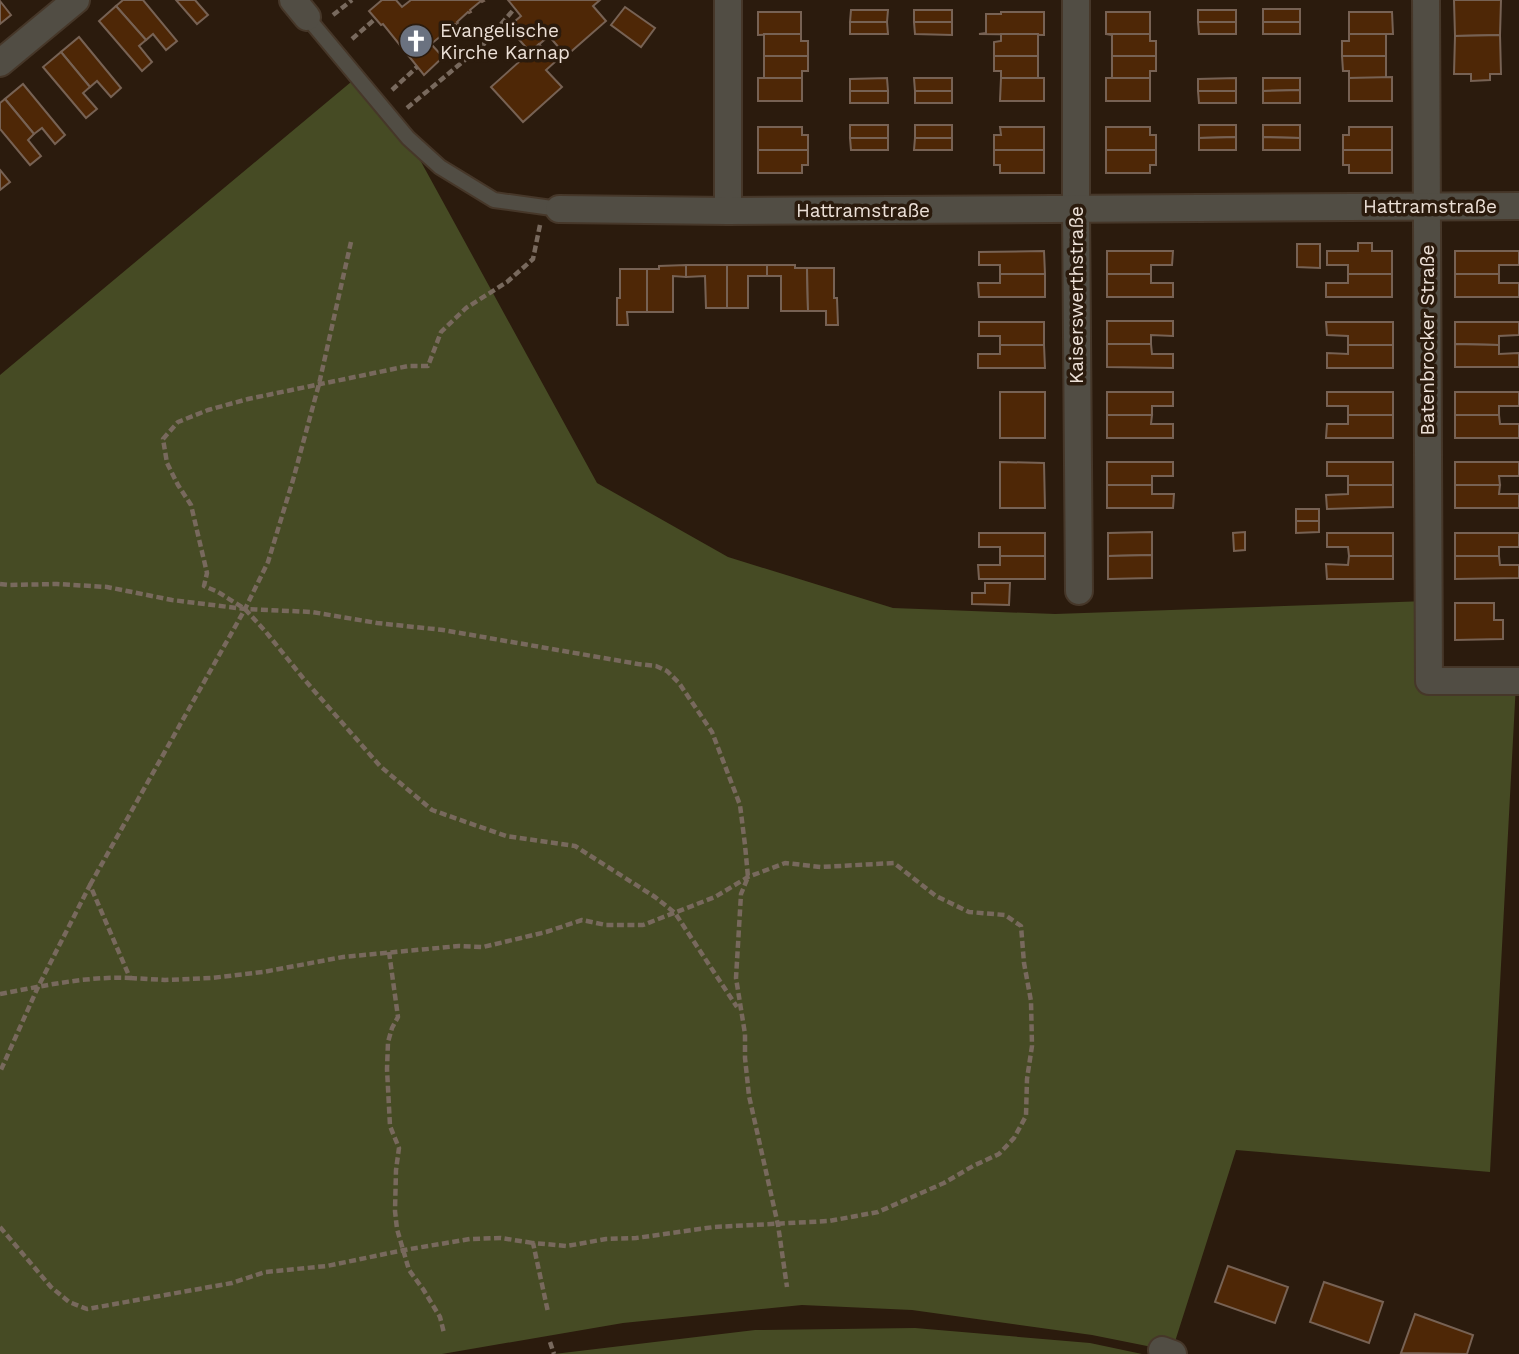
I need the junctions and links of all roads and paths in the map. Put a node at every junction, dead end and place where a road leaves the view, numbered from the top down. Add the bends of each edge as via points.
1 (76, 0) edge
2 (728, 0) edge
3 (1076, 0) edge
4 (1426, 0) edge
5 (300, 8) edge
6 (515, 8) dead end
7 (375, 19) dead end
8 (337, 52) junction
9 (0, 63) edge
10 (417, 67) dead end
11 (378, 102) junction
12 (393, 120) junction
13 (1426, 206) junction
14 (1519, 206) edge
15 (551, 208) junction
16 (1076, 209) junction
17 (728, 211) junction
18 (351, 242) dead end
19 (319, 384) junction
20 (0, 584) edge
21 (1079, 591) dead end
22 (244, 609) junction
23 (1519, 681) edge
24 (748, 877) junction
25 (90, 885) junction
26 (675, 913) junction
27 (389, 952) junction
28 (130, 978) junction
29 (38, 987) junction
30 (0, 994) edge
31 (740, 1010) junction
32 (0, 1072) edge
33 (778, 1224) junction
34 (0, 1227) edge
35 (533, 1244) junction
36 (404, 1250) junction
37 (787, 1287) dead end
38 (548, 1312) dead end
39 (444, 1333) dead end
40 (551, 1342) dead end
41 (554, 1354) edge

1 - 9 street
2 - 17 street
3 - 16 street, Kaiserswerthstraße
4 - 13 street, Batenbrocker Straße
5 - 8 lane, Hattramstraße
6 - 12 path via 484,45
7 - 8 path
8 - 11 lane, Hattramstraße
10 - 11 path
11 - 12 lane, Hattramstraße
12 - 15 lane, Hattramstraße via 440,167 494,200
13 - 14 street, Hattramstraße
13 - 16 street, Hattramstraße
13 - 23 street, Batenbrocker Straße via 1429,681
15 - 17 street, Hattramstraße
15 - 19 path via 533,259 441,332 428,366
16 - 17 street, Hattramstraße
16 - 21 street, Kaiserswerthstraße
18 - 19 path
19 - 22 path via 268,562
19 - 22 path via 208,411 178,422 163,439 167,463 191,505 207,573 204,586
20 - 22 path via 107,587
22 - 24 path via 312,612 443,630 667,671 712,732 727,770 740,806
22 - 25 path
22 - 26 path via 380,766 432,810 506,836 575,846
24 - 26 path
24 - 31 path via 741,894 738,930
24 - 33 path via 785,863 821,867 894,863 936,895 969,912 1005,915 1021,926 1031,1001 1026,1116 999,1154 878,1212
25 - 28 path
25 - 29 path
26 - 27 path via 643,925 582,920 483,947
26 - 31 path
27 - 28 path via 211,978
27 - 36 path via 398,1017 388,1042 387,1069 390,1126 399,1149 395,1211
28 - 29 path
29 - 30 path
29 - 32 path
31 - 33 path via 749,1096
33 - 35 path via 714,1227 567,1246
33 - 37 path
34 - 36 path via 51,1287 87,1309 232,1283 265,1272 327,1266
35 - 36 path via 470,1239
35 - 38 path
36 - 39 path via 409,1270 440,1317
40 - 41 path

